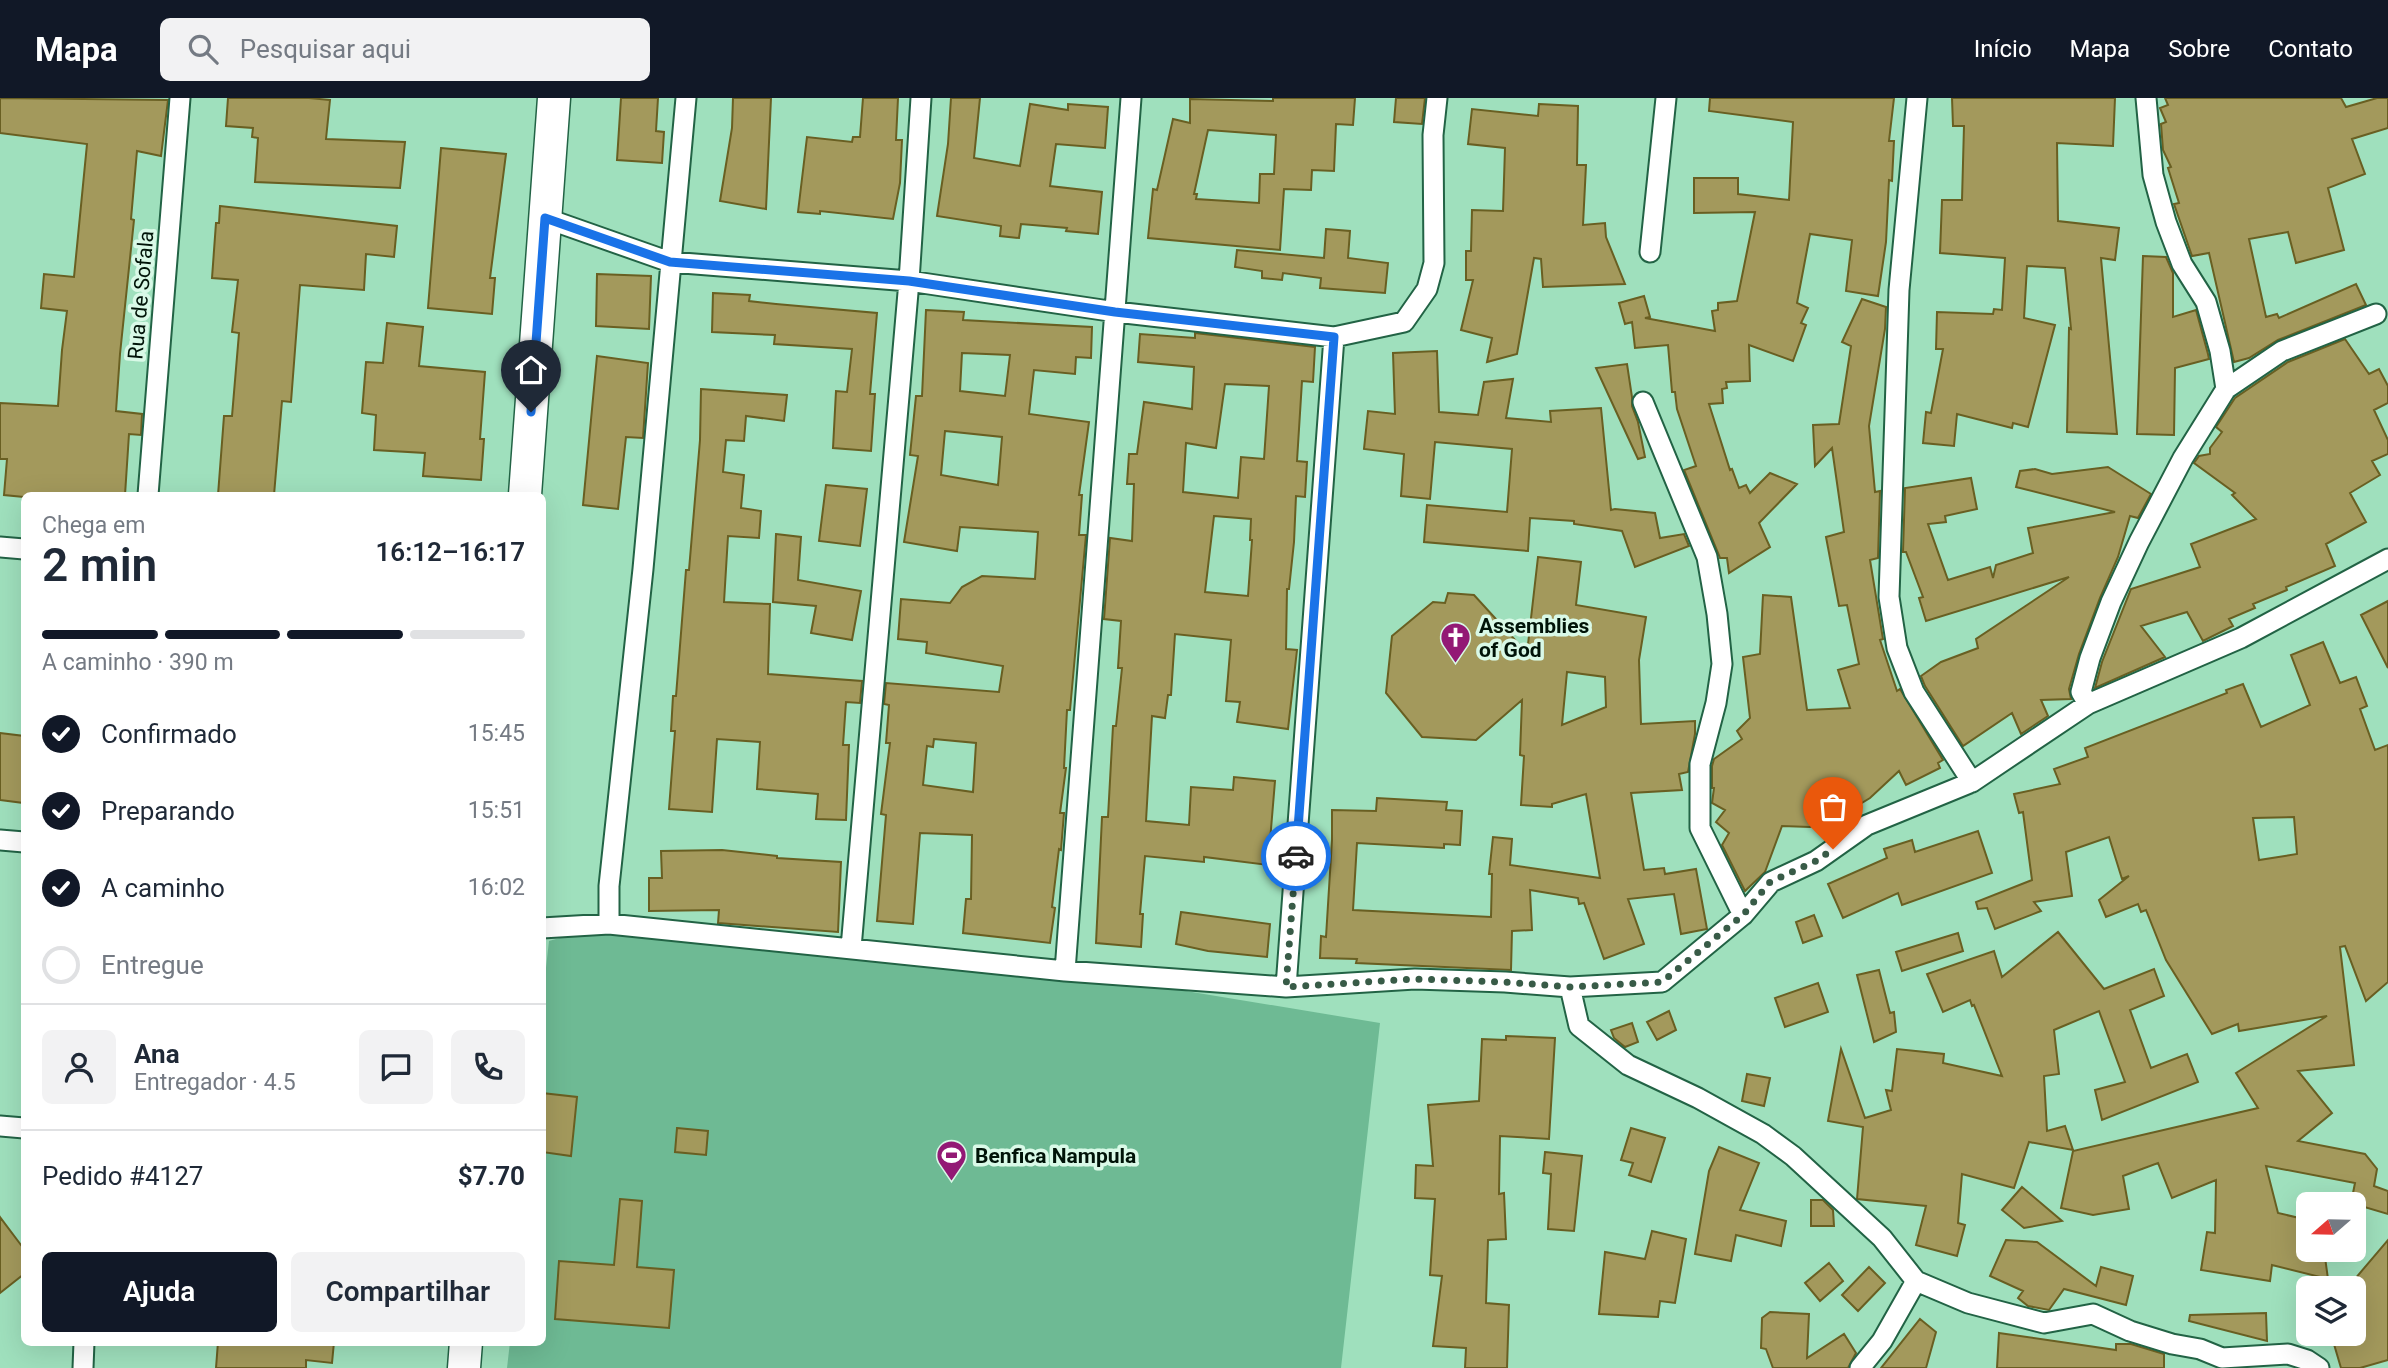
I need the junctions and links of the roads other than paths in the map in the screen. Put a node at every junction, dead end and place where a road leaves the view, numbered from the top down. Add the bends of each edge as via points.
1 (180, 98) edge
2 (554, 98) edge
3 (686, 98) edge
4 (921, 98) edge
5 (1131, 98) edge
6 (1437, 98) edge
7 (1666, 98) edge
8 (1917, 98) edge
9 (2146, 98) edge
10 (545, 218) junction
11 (1650, 252) dead end
12 (670, 262) junction
13 (909, 281) junction
14 (1115, 312) junction
15 (2376, 314) dead end
16 (1334, 337) junction
17 (2226, 389) junction
18 (1643, 402) dead end
19 (148, 492) edge
20 (525, 492) edge
21 (0, 547) edge
22 (21, 549) edge
23 (2388, 559) edge
24 (2088, 704) junction
25 (1972, 782) junction
26 (0, 840) edge
27 (21, 842) edge
28 (1743, 915) junction
29 (609, 924) junction
30 (546, 928) edge
31 (850, 948) junction
32 (1065, 971) junction
33 (1286, 987) junction
34 (1570, 987) junction
35 (0, 1126) edge
36 (21, 1128) edge
37 (1916, 1281) junction
38 (84, 1346) edge
39 (466, 1346) edge
40 (83, 1368) edge
41 (464, 1368) edge
42 (1860, 1368) edge
43 (2319, 1368) edge

1 - 19 street, Rua de Sofala
2 - 10 main road
3 - 12 street
4 - 13 street
5 - 14 street
6 - 16 street via 1434,262 1427,289 1404,322
7 - 11 street
8 - 25 street via 1899,290 1889,597 1896,648 1914,692
9 - 17 street via 2156,187 2182,264 2206,302
10 - 12 street
10 - 20 main road
12 - 13 street
12 - 29 street
13 - 14 street
13 - 31 street
14 - 16 street
14 - 32 street
15 - 17 street via 2282,351
16 - 33 street
17 - 24 street via 2183,458 2111,602 2081,692
18 - 28 street via 1707,557 1722,664 1700,764 1700,828
21 - 22 street
23 - 24 street via 2241,638
24 - 25 street
25 - 28 street via 1867,825 1816,861 1770,882
26 - 27 street
28 - 34 street via 1662,982
29 - 30 street
29 - 31 street
31 - 32 street
32 - 33 street
33 - 34 street via 1415,979
34 - 37 street via 1579,1026 1628,1065 1699,1098 1793,1156 1882,1238
35 - 36 street
37 - 42 street
37 - 43 street via 1968,1303 2045,1323 2093,1314 2130,1331 2222,1358 2288,1353
38 - 40 street
39 - 41 main road

